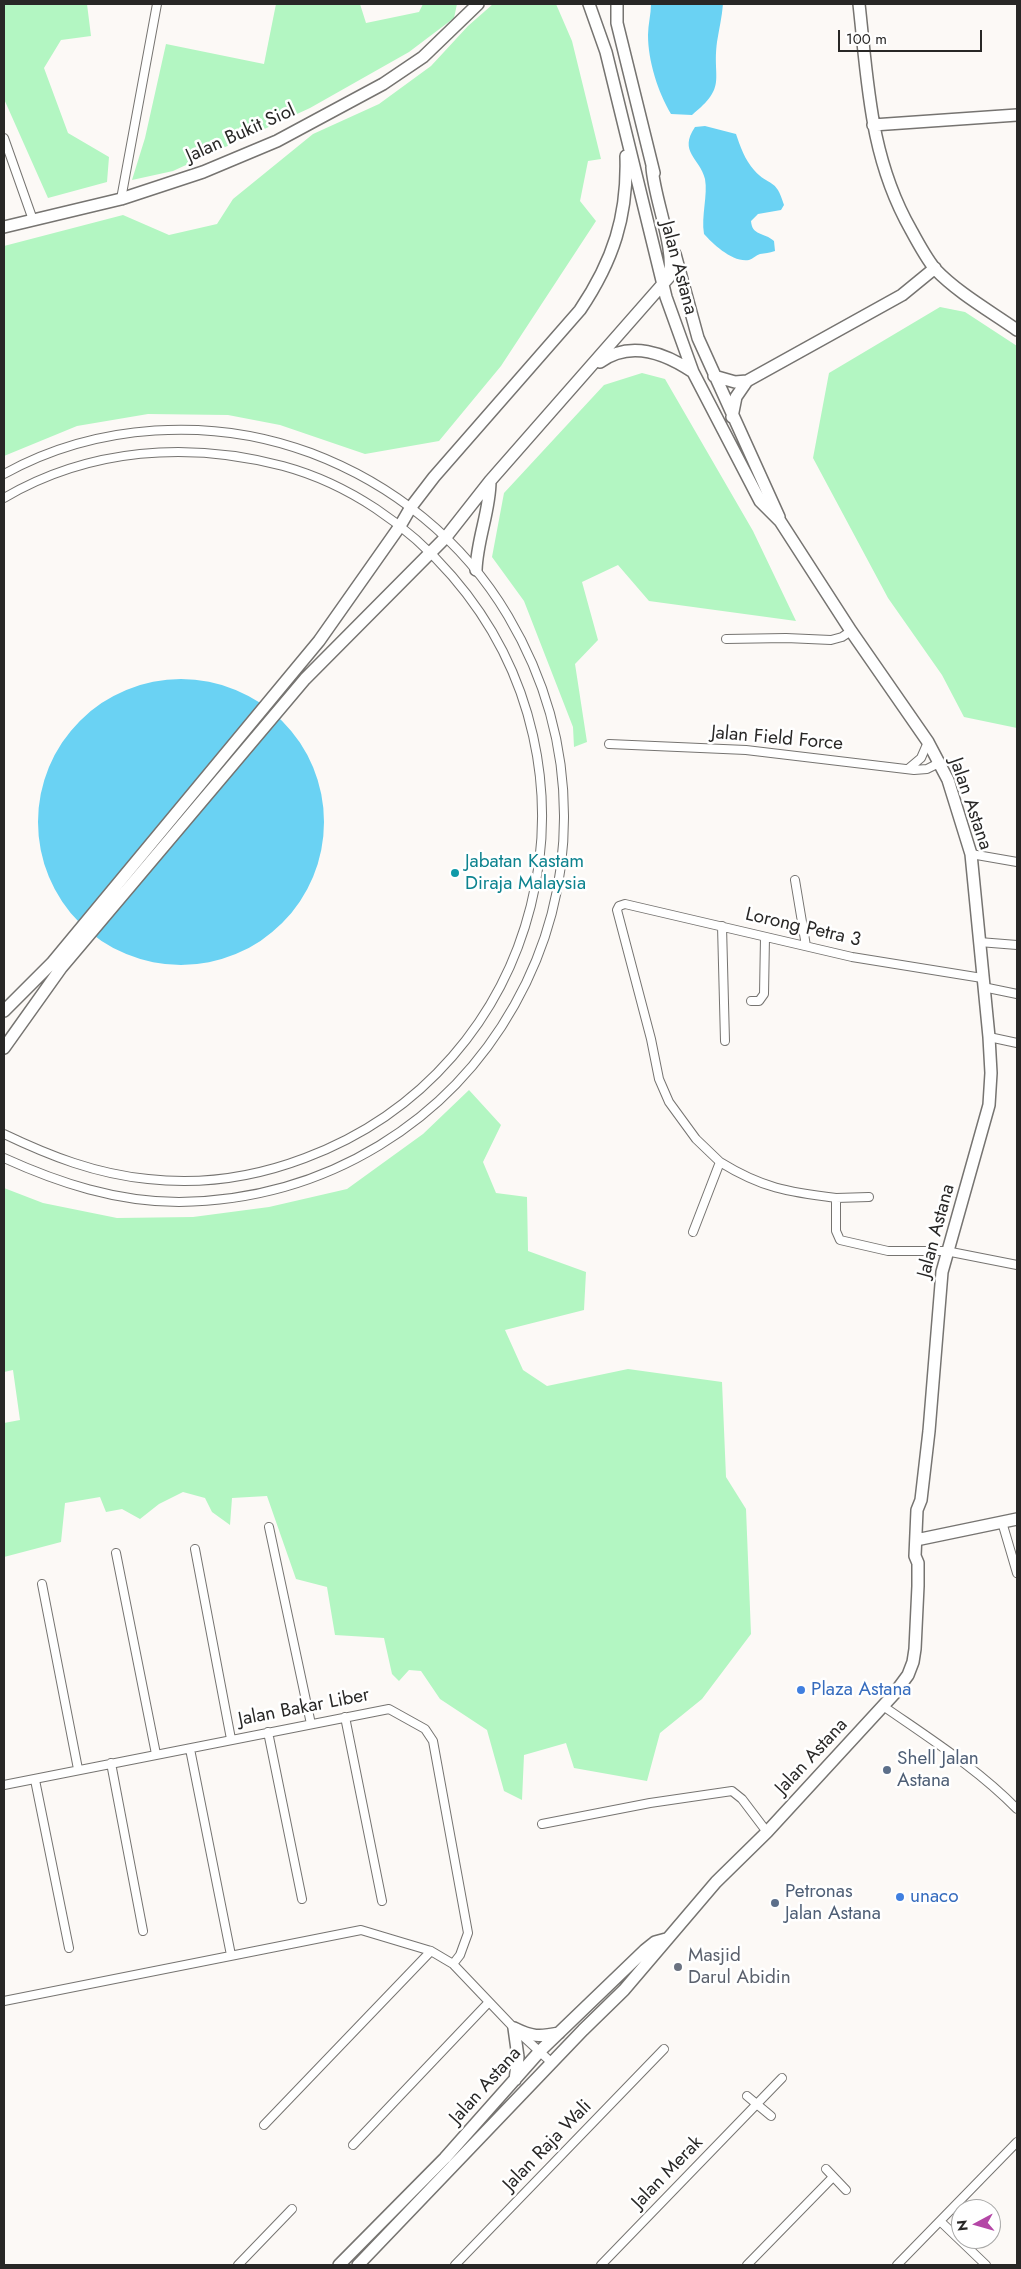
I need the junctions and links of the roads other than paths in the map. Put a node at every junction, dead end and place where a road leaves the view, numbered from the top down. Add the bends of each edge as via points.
1 (157, 4) edge
2 (470, 4) edge
3 (478, 4) edge
4 (589, 4) edge
5 (618, 4) edge
6 (859, 4) edge
7 (465, 17) junction
8 (1017, 115) edge
9 (873, 125) junction
10 (625, 132) junction
11 (4, 138) edge
12 (652, 166) junction
13 (121, 199) junction
14 (33, 220) junction
15 (4, 227) edge
16 (935, 268) junction
17 (662, 284) junction
18 (1017, 330) edge
19 (587, 372) junction
20 (693, 372) junction
21 (714, 376) junction
22 (747, 380) junction
23 (732, 417) junction
24 (4, 474) edge
25 (490, 481) junction
26 (4, 498) edge
27 (411, 507) junction
28 (780, 521) junction
29 (400, 526) junction
30 (446, 537) junction
31 (431, 552) junction
32 (476, 570) junction
33 (851, 631) junction
34 (726, 639) dead end
35 (928, 742) junction
36 (609, 744) dead end
37 (940, 763) junction
38 (908, 769) junction
39 (971, 854) junction
40 (1017, 862) edge
41 (795, 880) dead end
42 (722, 926) junction
43 (765, 937) junction
44 (979, 942) junction
45 (806, 946) junction
46 (1017, 946) edge
47 (56, 965) junction
48 (983, 983) junction
49 (1017, 994) edge
50 (751, 1001) dead end
51 (4, 1011) edge
52 (989, 1037) junction
53 (725, 1041) dead end
54 (1017, 1043) edge
55 (4, 1048) edge
56 (4, 1134) edge
57 (4, 1158) edge
58 (720, 1162) junction
59 (869, 1197) dead end
60 (836, 1198) junction
61 (693, 1232) dead end
62 (946, 1251) junction
63 (1017, 1265) edge
64 (1017, 1519) edge
65 (1002, 1522) junction
66 (269, 1527) dead end
67 (919, 1540) junction
68 (195, 1549) dead end
69 (116, 1553) dead end
70 (1017, 1573) edge
71 (42, 1584) dead end
72 (883, 1706) junction
73 (345, 1717) junction
74 (311, 1724) junction
75 (268, 1732) junction
76 (231, 1739) junction
77 (190, 1749) junction
78 (156, 1754) junction
79 (111, 1763) junction
80 (78, 1769) junction
81 (35, 1780) junction
82 (4, 1784) edge
83 (1017, 1809) edge
84 (542, 1824) dead end
85 (767, 1832) junction
86 (302, 1898) dead end
87 (382, 1901) dead end
88 (143, 1931) dead end
89 (666, 1939) junction
90 (69, 1948) dead end
91 (431, 1951) junction
92 (231, 1955) junction
93 (453, 1964) junction
94 (4, 2001) edge
95 (489, 2002) junction
96 (514, 2028) junction
97 (559, 2032) junction
98 (664, 2048) dead end
99 (540, 2051) junction
100 (552, 2063) junction
101 (782, 2078) dead end
102 (515, 2082) junction
103 (747, 2096) dead end
104 (758, 2104) junction
105 (771, 2116) dead end
106 (264, 2125) dead end
107 (1017, 2142) edge
108 (353, 2145) dead end
109 (826, 2169) dead end
110 (833, 2177) junction
111 (846, 2190) dead end
112 (292, 2209) dead end
113 (940, 2221) junction
114 (375, 2248) junction
115 (238, 2265) edge
116 (339, 2265) edge
117 (358, 2265) edge
118 (369, 2265) edge
119 (455, 2265) edge
120 (601, 2265) edge
121 (747, 2265) edge
122 (897, 2265) edge
123 (986, 2265) edge

1 - 13 street
2 - 7 main road
3 - 7 main road, Jalan Bukit Siol
4 - 10 main road, Jalan Astana via 606,52
5 - 12 main road, Jalan Astana via 618,23
6 - 9 main road
7 - 13 main road, Jalan Bukit Siol via 423,57 277,141 204,172
8 - 9 main road
9 - 16 main road via 889,188 917,242
10 - 17 main road, Jalan Astana
10 - 27 main road via 627,188 623,209 609,261 594,288 580,310
11 - 14 street
12 - 17 main road via 653,186 670,257 669,277
12 - 21 main road, Jalan Astana via 689,309
13 - 14 main road, Jalan Bukit Siol
14 - 15 main road, Jalan Bukit Siol
16 - 18 main road
16 - 22 main road via 902,295
17 - 19 main road
17 - 20 main road, Jalan Astana
19 - 20 main road via 607,357 646,350 666,356
19 - 25 main road
20 - 28 main road, Jalan Astana via 760,501
21 - 22 main road via 735,382
21 - 23 main road, Jalan Astana
22 - 23 main road via 736,397
23 - 28 main road, Jalan Astana
24 - 27 street via 66,447 114,435 164,430 214,431 286,445 332,461 368,479
25 - 30 main road
25 - 32 main road via 490,499 477,551
26 - 29 street via 54,473 93,461 142,453 215,452 294,469 332,484
27 - 29 main road
27 - 30 street
28 - 33 main road, Jalan Astana
29 - 31 street
29 - 47 main road via 319,641
30 - 31 main road
30 - 32 street
31 - 47 main road via 305,679
31 - 56 street via 474,602 507,658 530,719 542,782 542,845 532,908 510,968 467,1040 432,1079 384,1118 354,1137 322,1152 254,1173 219,1179 148,1179 90,1169 50,1156
32 - 57 street via 515,628 537,673 559,750 564,806 562,861 551,916 533,969 518,1000 482,1056 434,1106 406,1128 330,1171 274,1190 226,1199 150,1200 80,1188
33 - 34 street via 842,638 831,640
33 - 35 main road, Jalan Astana
35 - 37 main road, Jalan Astana
35 - 38 street via 920,758
36 - 38 street, Jalan Field Force via 746,750
37 - 38 street, Jalan Field Force via 927,769
37 - 39 main road, Jalan Astana
39 - 40 street
39 - 44 main road, Jalan Astana
41 - 45 street
42 - 43 street, Lorong Petra 3
42 - 53 street
42 - 58 street, Lorong Petra 3 via 625,904 617,910 659,1079 669,1102 696,1139
43 - 45 street, Lorong Petra 3
43 - 50 street via 764,994 759,1001
44 - 46 street
44 - 48 main road, Jalan Astana
45 - 48 street, Lorong Petra 3
47 - 51 main road
47 - 55 main road
48 - 49 street, Lorong Petra 3
48 - 52 main road, Jalan Astana
52 - 54 street
52 - 62 main road, Jalan Astana via 989,1105
58 - 60 street via 745,1177 783,1191
58 - 61 street
59 - 60 street
60 - 62 street via 836,1230 840,1240 888,1251
62 - 63 street
62 - 67 main road, Jalan Astana via 939,1294 929,1431 917,1510
64 - 65 main road
65 - 67 main road
65 - 70 street
66 - 74 street
67 - 72 main road, Jalan Astana via 915,1556 918,1563 913,1662 908,1675
68 - 76 street
69 - 78 street
71 - 80 street
72 - 83 street via 943,1748
72 - 85 main road, Jalan Astana
73 - 74 street, Jalan Bakar Liber
73 - 87 street
73 - 93 street, Jalan Bakar Liber via 389,1709 424,1729 433,1742 468,1933
74 - 75 street, Jalan Bakar Liber
75 - 76 street, Jalan Bakar Liber
75 - 86 street
76 - 77 street, Jalan Bakar Liber
77 - 78 street, Jalan Bakar Liber
77 - 92 street
78 - 79 street, Jalan Bakar Liber
79 - 80 street, Jalan Bakar Liber
79 - 88 street
80 - 81 street, Jalan Bakar Liber
81 - 82 street, Jalan Bakar Liber
81 - 90 street
84 - 85 street via 732,1791
85 - 89 main road, Jalan Astana via 716,1882
89 - 97 main road, Jalan Astana via 645,1950
89 - 100 main road, Jalan Astana via 624,1990
91 - 92 street via 361,1930
91 - 93 street
91 - 106 street
92 - 94 street
93 - 95 street
95 - 96 street
95 - 108 street
96 - 97 main road via 529,2036
96 - 99 street
96 - 102 main road via 518,2057
97 - 99 main road, Jalan Astana
98 - 119 street, Jalan Raja Wali
99 - 100 street
99 - 102 main road, Jalan Astana
100 - 114 main road, Jalan Astana
101 - 104 street, Jalan Merak
102 - 116 main road, Jalan Astana
103 - 104 street
104 - 105 street
104 - 120 street, Jalan Merak
107 - 113 street
109 - 110 street
110 - 111 street
110 - 121 street
112 - 115 street
113 - 122 street
113 - 123 street
114 - 117 main road, Jalan Astana
114 - 118 main road

